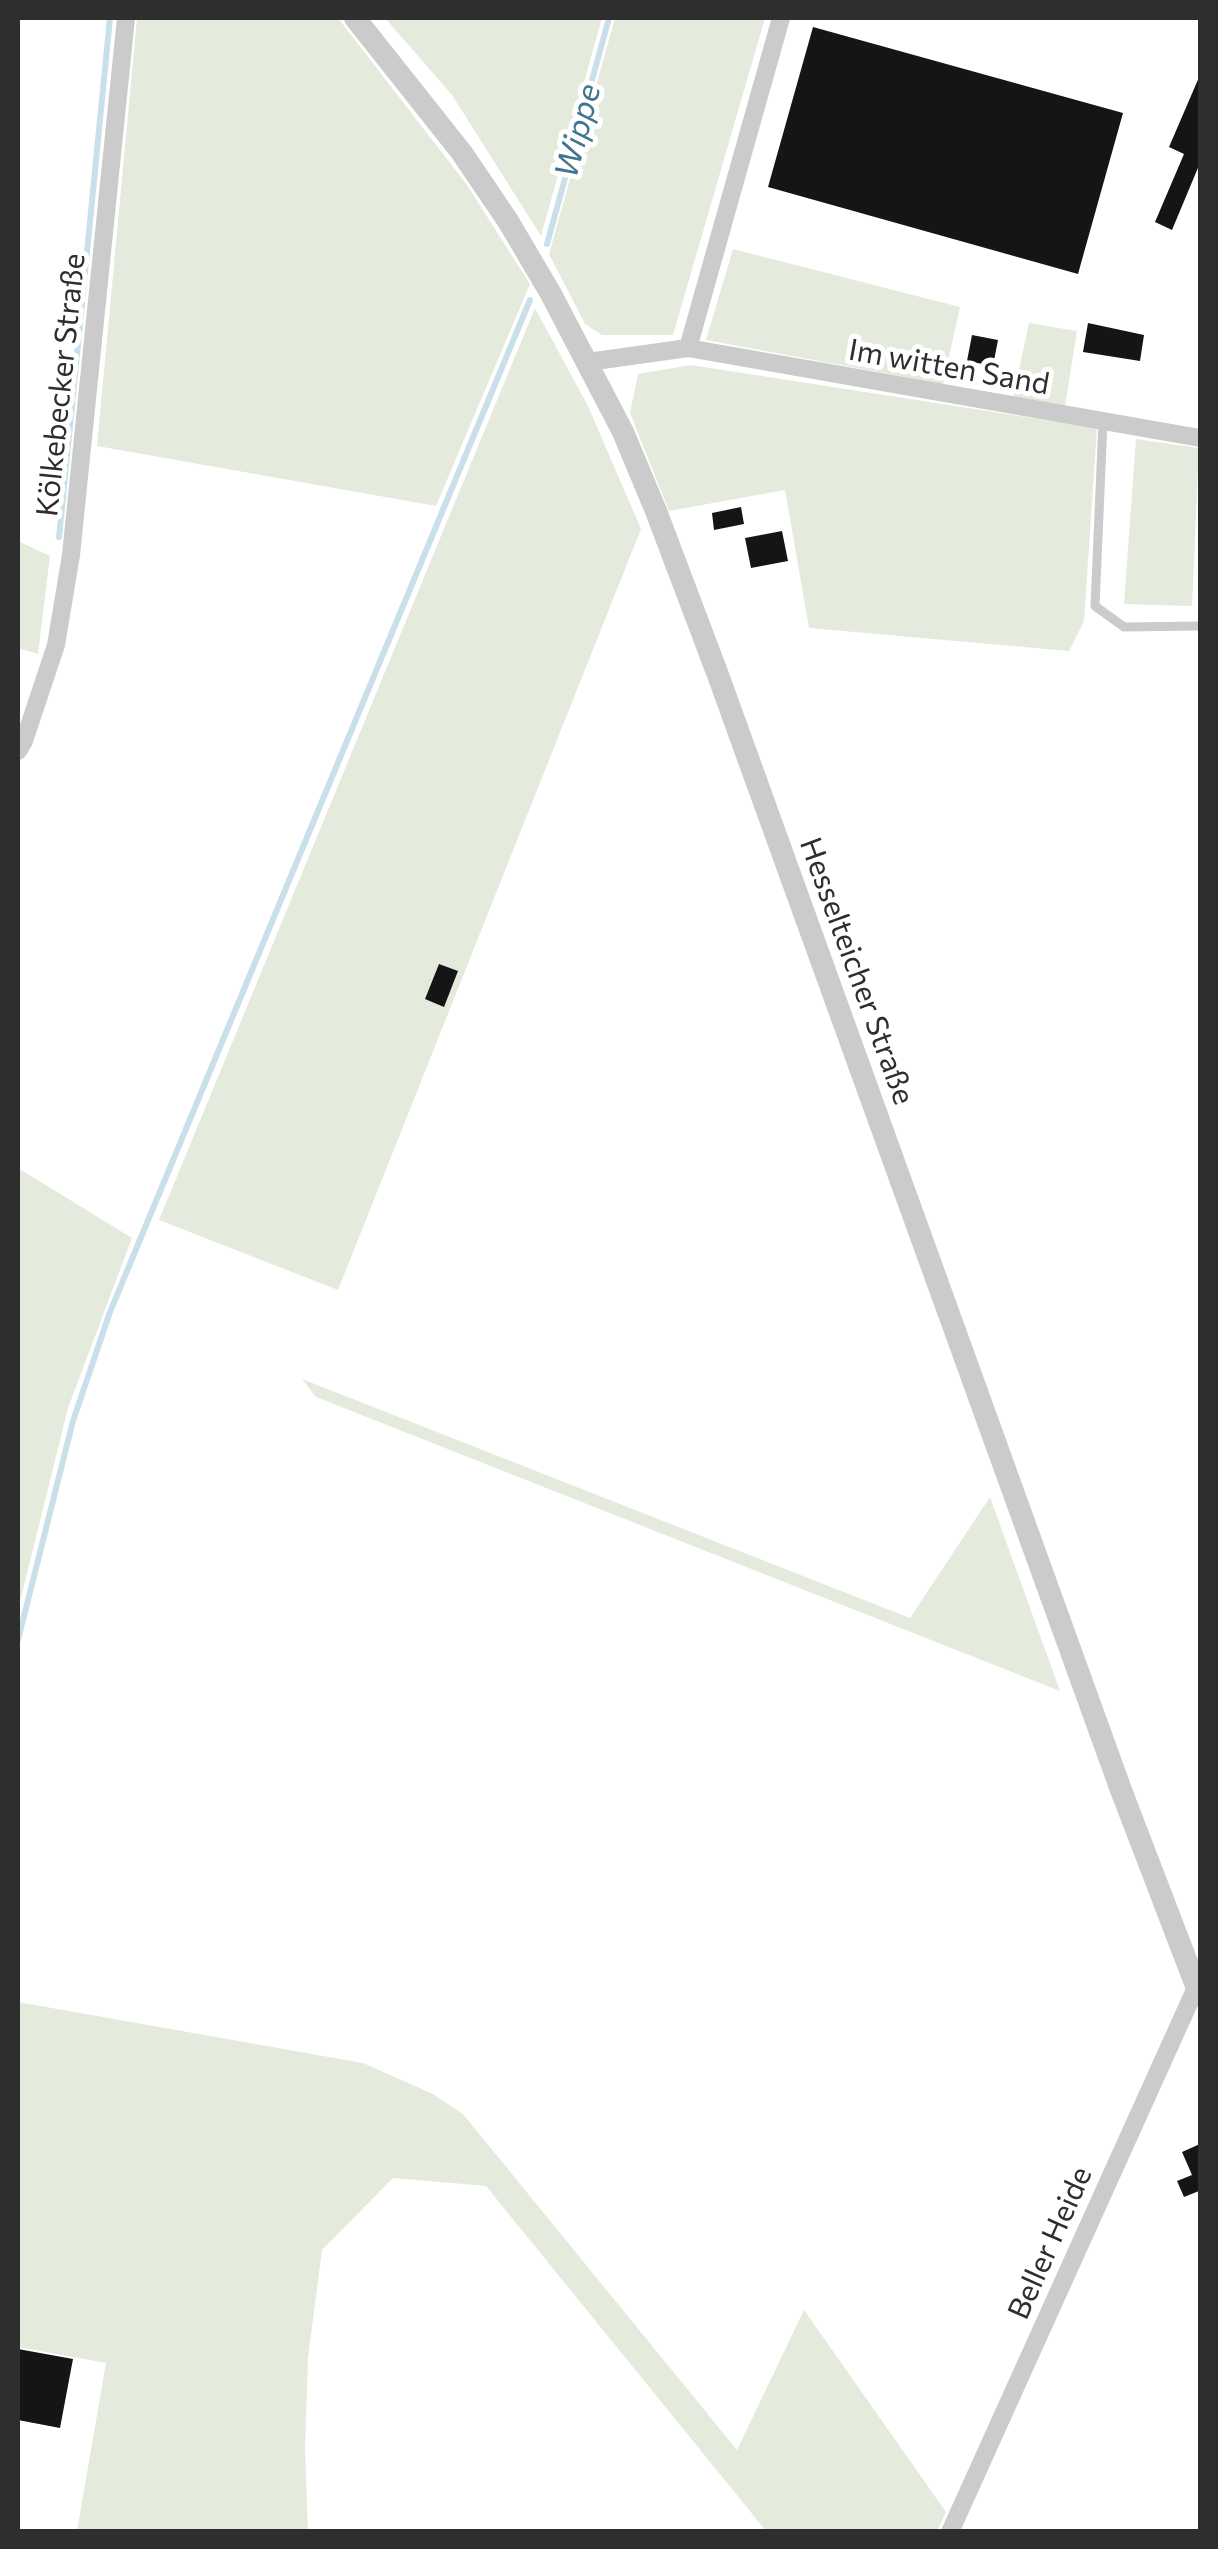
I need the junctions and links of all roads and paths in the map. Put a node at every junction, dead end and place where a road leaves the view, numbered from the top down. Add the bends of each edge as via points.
1 (126, 18) edge
2 (356, 18) edge
3 (781, 18) edge
4 (688, 348) junction
5 (588, 362) junction
6 (1103, 422) junction
7 (1200, 438) edge
8 (1199, 626) edge
9 (18, 752) edge
10 (1199, 1986) edge
11 (950, 2532) edge

1 - 9 street, Kölkebecker Straße via 71,555 56,645
2 - 5 street, Hesselteicher Straße via 462,153
3 - 4 street
4 - 5 street, Im witten Sand
4 - 6 street, Im witten Sand
5 - 10 street, Hesselteicher Straße via 690,602 1121,1790
6 - 7 street, Im witten Sand
6 - 8 lane via 1095,606 1124,627
10 - 11 street, Beller Heide

